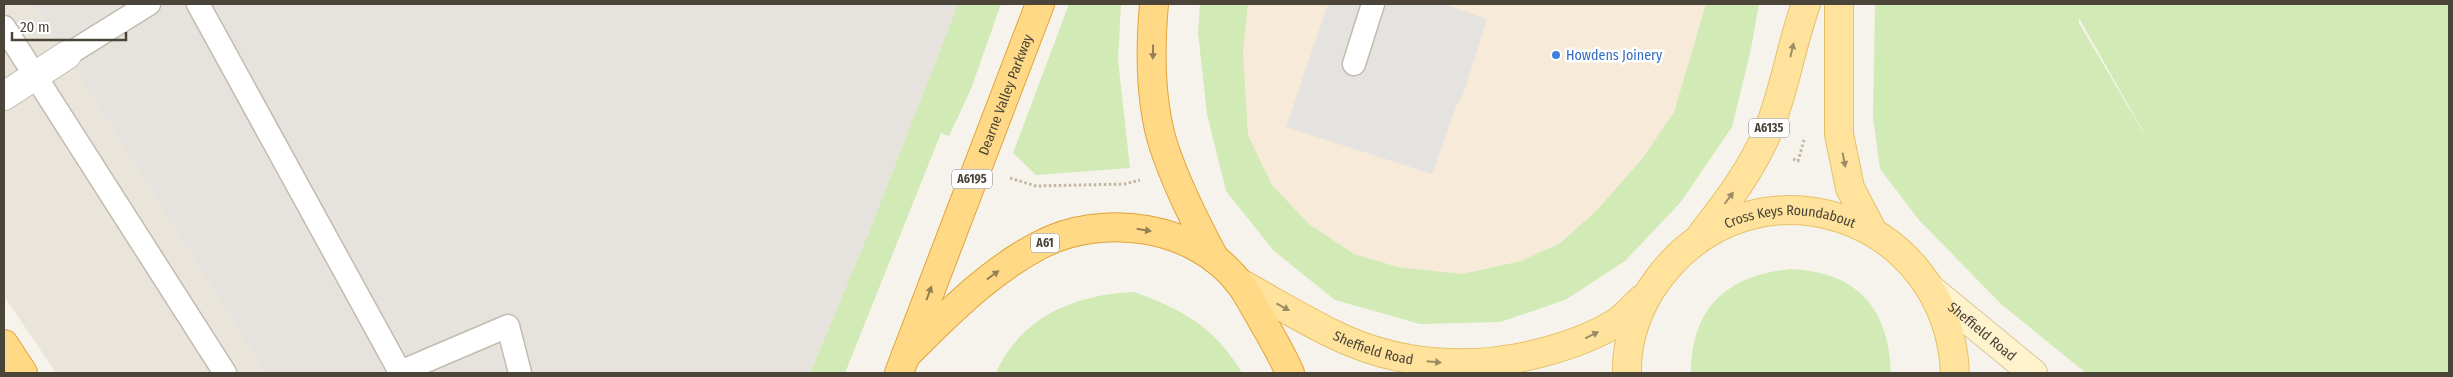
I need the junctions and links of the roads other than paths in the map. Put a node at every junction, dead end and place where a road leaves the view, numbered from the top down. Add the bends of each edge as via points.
1 (149, 4) edge
2 (198, 4) edge
3 (1040, 4) edge
4 (1154, 4) edge
5 (1373, 4) edge
6 (1806, 4) edge
7 (1839, 4) edge
8 (4, 28) edge
9 (67, 55) joint
10 (1354, 64) dead end
11 (35, 76) junction
12 (4, 96) edge
13 (1872, 230) junction
14 (1700, 237) junction
15 (1215, 259) junction
16 (1240, 283) junction
17 (1932, 290) junction
18 (1649, 292) junction
19 (4, 344) edge
20 (902, 364) edge
21 (23, 373) edge
22 (226, 373) edge
23 (520, 373) edge
24 (1290, 373) edge
25 (1627, 373) edge
26 (1955, 373) edge
27 (2033, 373) edge

1 - 9 lane
2 - 23 lane via 400,372 508,326
20 -> 3 highway, Dearne Valley Parkway / A6195
4 -> 15 highway via 1152,58 1155,103 1163,143 1195,223
5 - 10 lane
14 -> 6 main road, A6135 via 1736,190 1768,131
7 -> 13 main road via 1839,134 1850,188
8 - 11 lane
9 - 11 street
11 - 12 street
11 - 22 lane
13 - 14 main road, Cross Keys Roundabout via 1836,216 1808,210 1780,210 1751,214
13 - 17 main road, Cross Keys Roundabout via 1902,253
14 - 18 main road, Cross Keys Roundabout via 1672,262
15 - 16 highway, A61
20 -> 15 highway, A61 via 961,300 993,274 1041,244 1069,234 1098,227 1156,232 1183,241
16 -> 18 main road, Sheffield Road via 1335,335 1378,351 1422,361 1463,365 1517,359 1572,344 1618,322
16 - 24 highway, A61
17 - 26 main road, Cross Keys Roundabout via 1946,319 1954,350
17 - 27 main road, Sheffield Road
18 - 25 main road, Cross Keys Roundabout via 1637,316
19 - 21 highway

